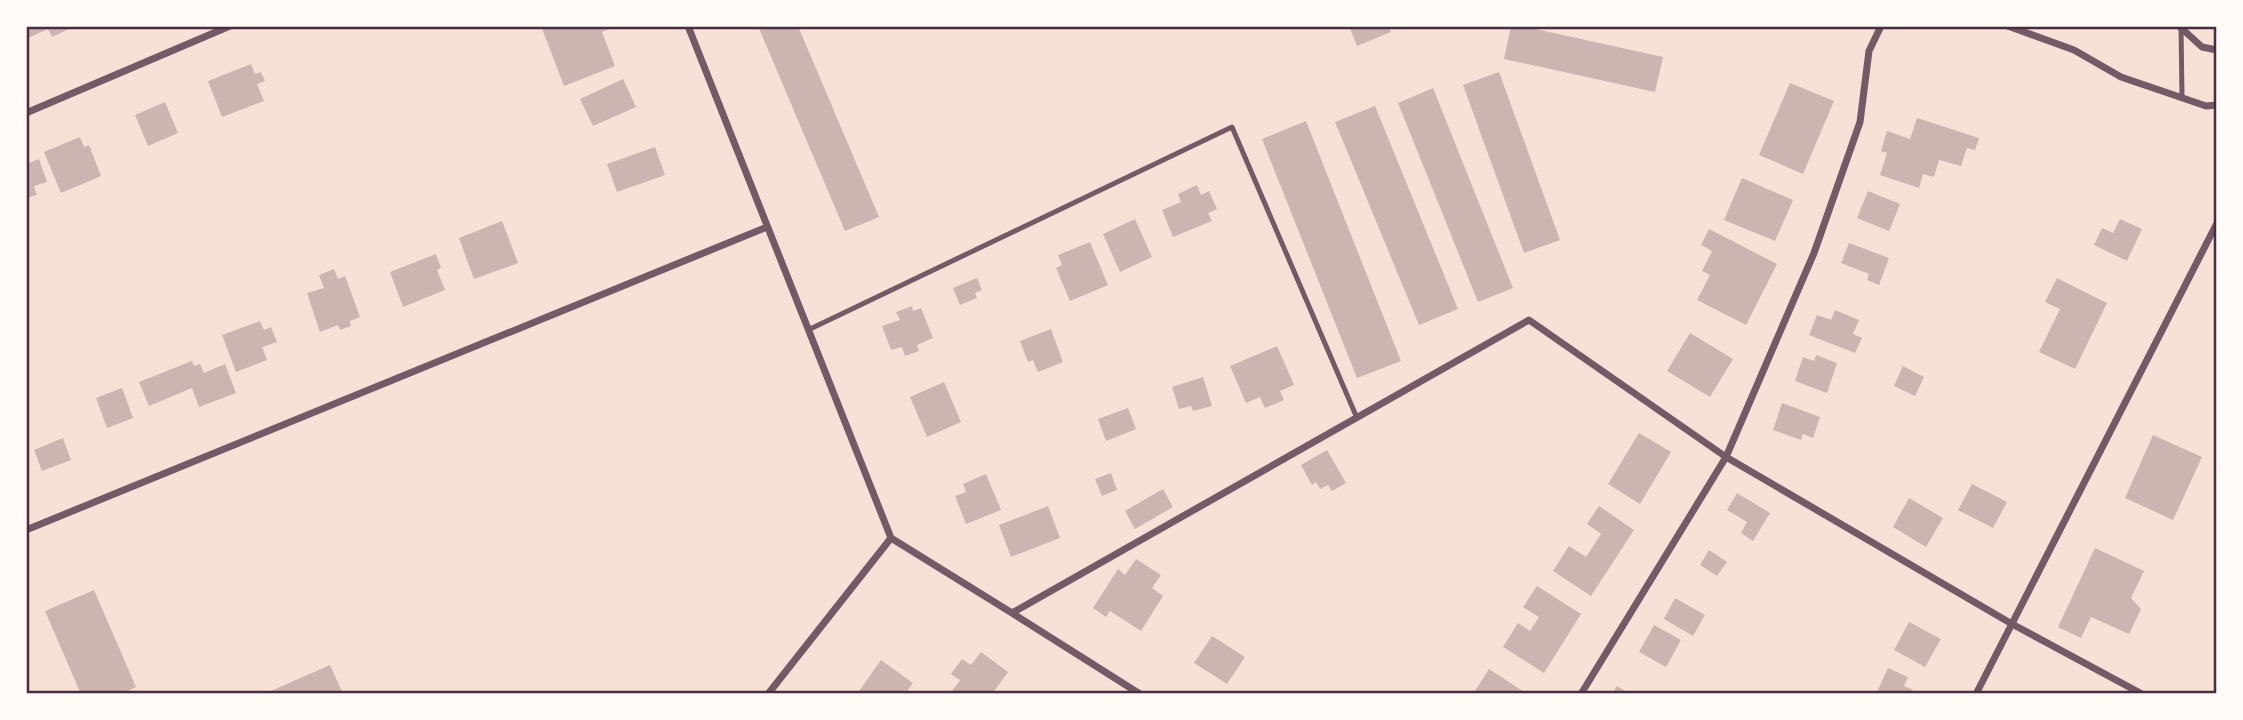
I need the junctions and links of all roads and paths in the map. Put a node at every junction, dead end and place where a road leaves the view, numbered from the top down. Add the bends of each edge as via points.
1 (230, 26) edge
2 (688, 26) edge
3 (1881, 26) edge
4 (2008, 26) edge
5 (2180, 27) edge
6 (2217, 50) edge
7 (2182, 97) junction
8 (2217, 105) edge
9 (26, 113) edge
10 (2217, 223) edge
11 (767, 227) junction
12 (808, 330) junction
13 (1357, 418) junction
14 (1726, 457) junction
15 (26, 530) edge
16 (891, 538) junction
17 (1012, 613) junction
18 (2012, 624) junction
19 (768, 694) edge
20 (1140, 694) edge
21 (1581, 694) edge
22 (1976, 694) edge
23 (2142, 694) edge

1 - 9 street
2 - 11 street
3 - 14 street via 1868,51 1860,122 1819,240
4 - 7 street via 2074,50 2121,77
5 - 6 street via 2202,47
5 - 7 lane
7 - 8 street
10 - 18 street
11 - 12 street
11 - 15 street
12 - 13 lane via 1231,127
12 - 16 street
13 - 14 street via 1529,320
13 - 17 street
14 - 18 street
14 - 21 street
16 - 17 street
16 - 19 street
17 - 20 street
18 - 22 street
18 - 23 street

